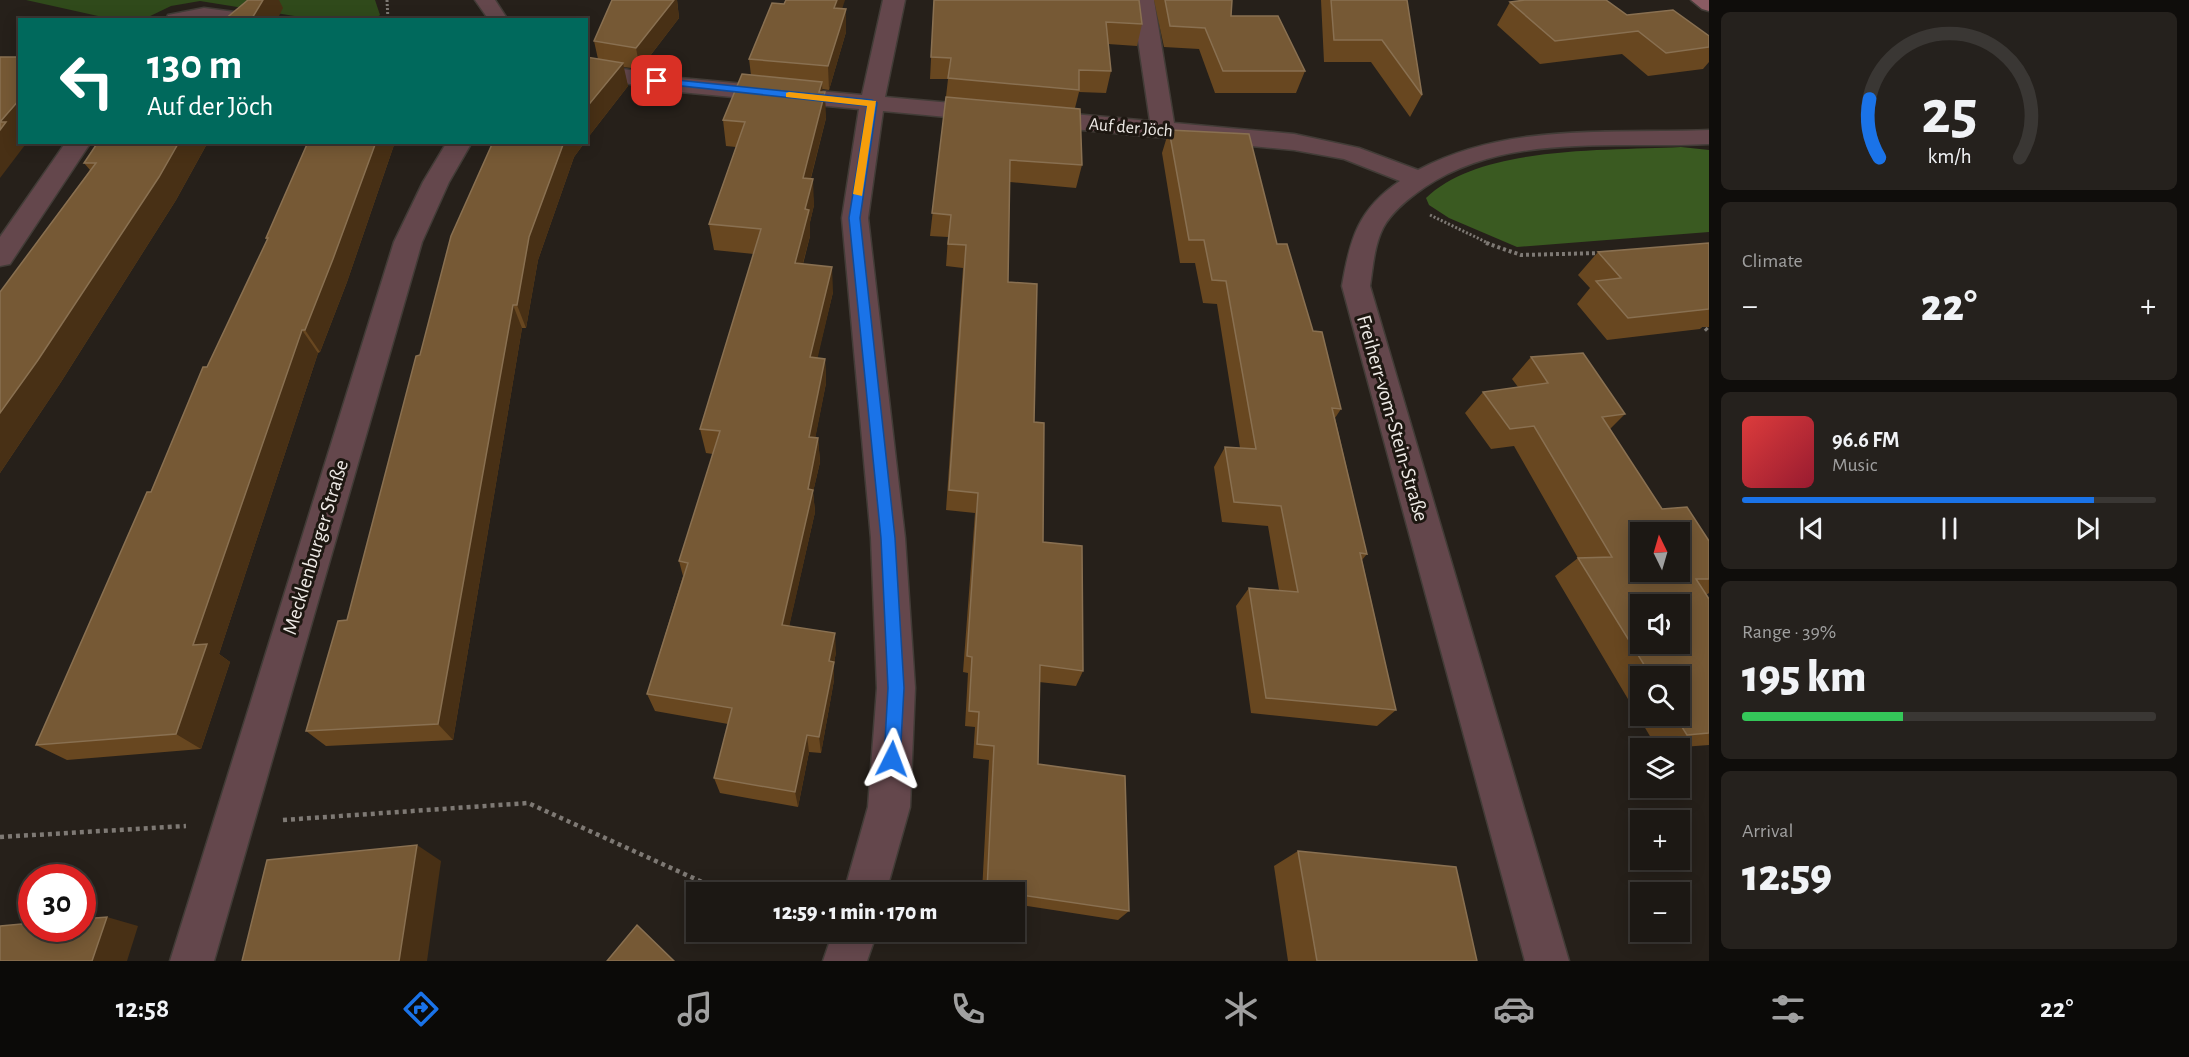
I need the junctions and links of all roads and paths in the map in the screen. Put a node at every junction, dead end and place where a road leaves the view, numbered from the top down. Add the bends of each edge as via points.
1 (387, 0) edge
2 (485, 0) edge
3 (894, 0) edge
4 (1143, 0) edge
5 (1702, 0) edge
6 (1709, 5) edge
7 (183, 18) edge
8 (234, 18) edge
9 (388, 18) edge
10 (498, 18) edge
11 (588, 70) edge
12 (872, 103) junction
13 (1163, 130) junction
14 (1709, 137) edge
15 (78, 144) edge
16 (459, 144) edge
17 (1419, 179) junction
18 (1422, 211) dead end
19 (1601, 253) edge
20 (0, 257) edge
21 (1694, 316) edge
22 (1709, 332) edge
23 (232, 824) junction
24 (0, 837) edge
25 (702, 882) edge
26 (869, 882) edge
27 (852, 942) edge
28 (192, 961) edge
29 (845, 961) edge
30 (1547, 961) edge

1 - 9 path
2 - 10 lane
3 - 12 street
4 - 13 street
5 - 6 main road
7 - 8 street via 204,14
11 - 12 street, Auf der Jöch via 680,85
12 - 13 street, Auf der Jöch
12 - 26 street via 855,218 888,538 896,688 889,807
13 - 17 street, Auf der Jöch via 1294,142 1350,153
14 - 17 street, Freiherr-vom-Stein-Straße via 1542,140 1497,146
15 - 20 street
16 - 23 street, Mecklenburger Straße via 408,242
17 - 30 street, Freiherr-vom-Stein-Straße via 1394,195 1380,211 1368,232 1356,286
18 - 19 path via 1477,240 1521,255
21 - 22 path
23 - 24 path
23 - 25 path via 528,803
23 - 28 street, Mecklenburger Straße
27 - 29 street

